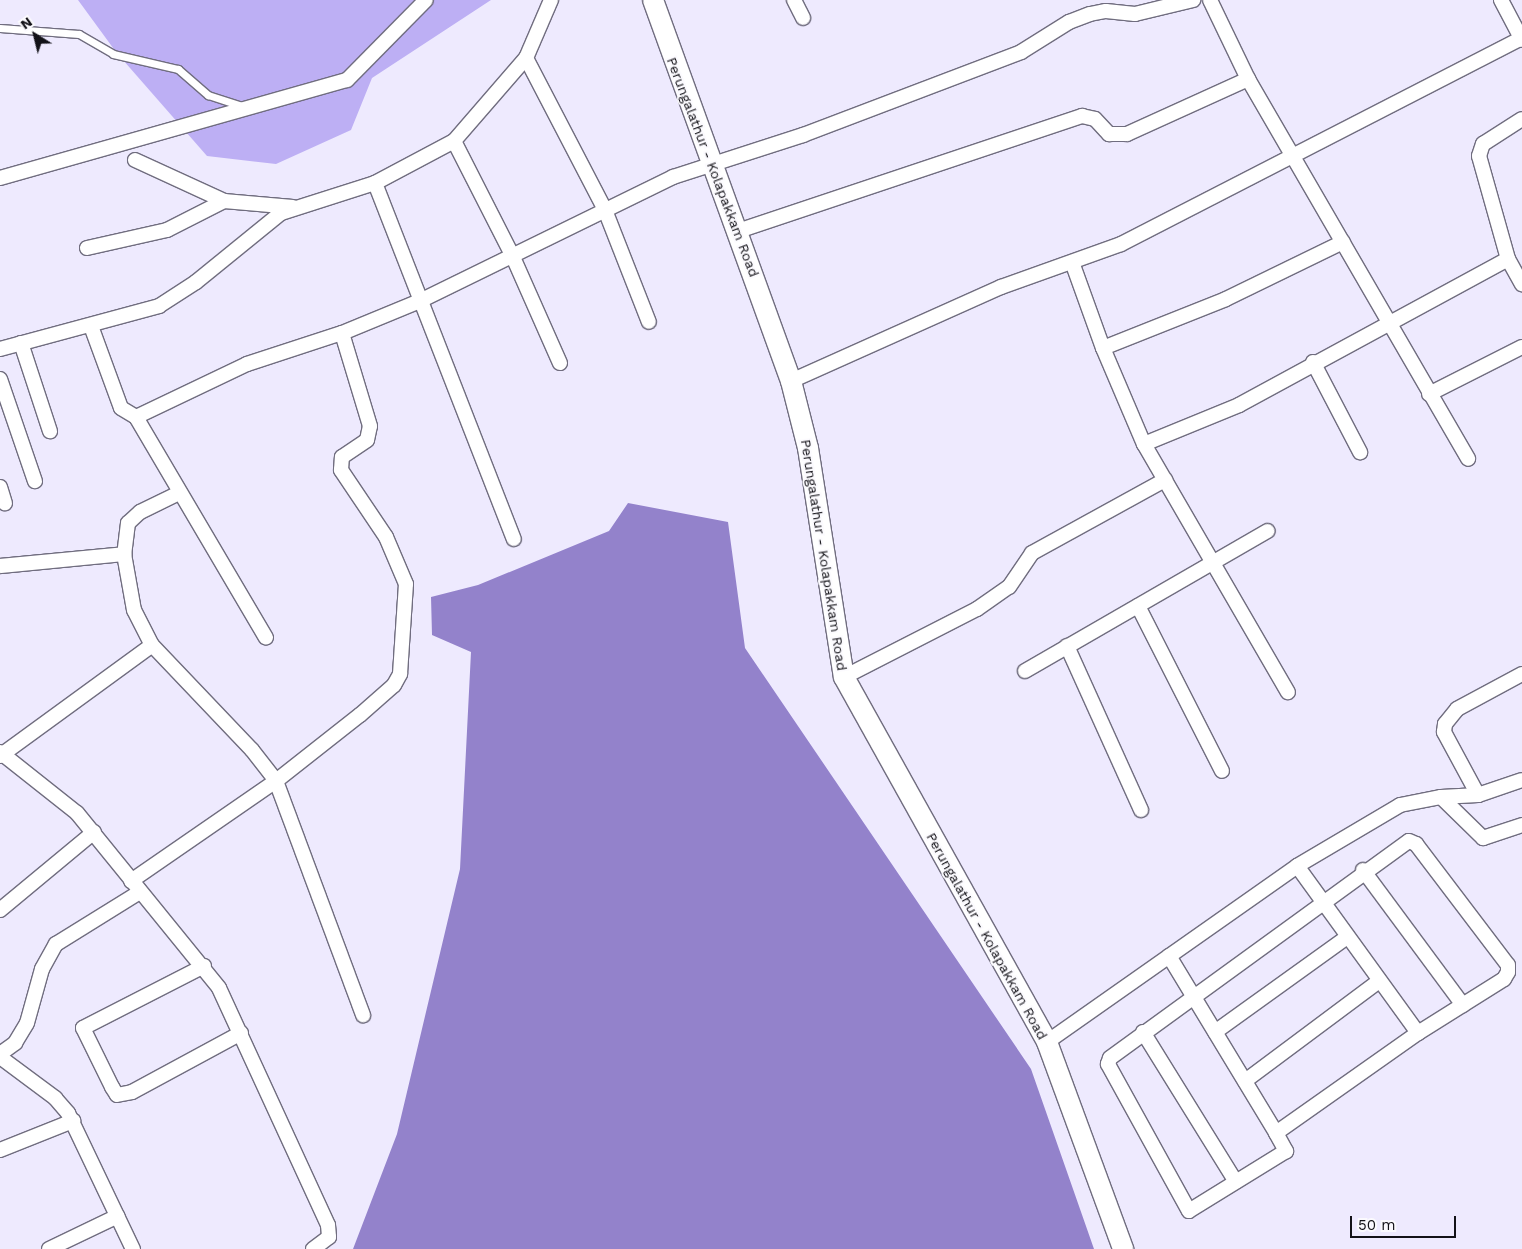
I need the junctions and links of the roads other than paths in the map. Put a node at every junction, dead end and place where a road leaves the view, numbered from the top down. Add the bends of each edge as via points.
1 (426, 0) edge
2 (550, 0) edge
3 (653, 0) edge
4 (794, 0) edge
5 (1193, 0) edge
6 (1210, 0) edge
7 (1504, 1) edge
8 (803, 18) dead end
9 (0, 28) edge
10 (1521, 39) edge
11 (526, 58) junction
12 (1248, 79) junction
13 (245, 107) junction
14 (1522, 119) edge
15 (454, 141) junction
16 (1293, 155) junction
17 (135, 160) dead end
18 (712, 161) junction
19 (0, 178) edge
20 (375, 183) junction
21 (224, 201) junction
22 (293, 207) junction
23 (605, 210) junction
24 (738, 231) junction
25 (1343, 242) junction
26 (87, 248) dead end
27 (513, 258) junction
28 (1508, 259) junction
29 (1072, 262) junction
30 (1522, 284) edge
31 (422, 300) junction
32 (649, 322) dead end
33 (1390, 323) junction
34 (91, 326) junction
35 (342, 333) junction
36 (21, 343) junction
37 (1522, 347) edge
38 (1103, 348) junction
39 (0, 349) edge
40 (1313, 362) junction
41 (560, 364) dead end
42 (0, 379) edge
43 (791, 381) junction
44 (1429, 394) junction
45 (136, 417) junction
46 (50, 431) dead end
47 (1144, 444) junction
48 (1360, 452) dead end
49 (1468, 459) dead end
50 (1165, 480) junction
51 (35, 481) dead end
52 (0, 487) edge
53 (179, 492) junction
54 (5, 503) dead end
55 (1267, 531) dead end
56 (514, 539) dead end
57 (124, 554) junction
58 (1211, 565) junction
59 (0, 566) edge
60 (1138, 606) junction
61 (266, 638) dead end
62 (152, 645) junction
63 (1066, 646) junction
64 (1025, 671) dead end
65 (1522, 674) edge
66 (844, 677) junction
67 (1288, 692) dead end
68 (1, 754) edge
69 (1222, 771) dead end
70 (1522, 780) edge
71 (276, 781) junction
72 (1478, 795) junction
73 (1441, 797) junction
74 (1141, 810) dead end
75 (1522, 825) edge
76 (94, 832) junction
77 (1297, 866) junction
78 (1363, 870) junction
79 (131, 881) junction
80 (140, 892) junction
81 (1323, 903) junction
82 (0, 910) edge
83 (1347, 937) junction
84 (1169, 956) junction
85 (204, 966) junction
86 (1379, 981) junction
87 (1193, 995) junction
88 (1463, 1005) junction
89 (363, 1015) dead end
90 (1143, 1032) junction
91 (1215, 1032) junction
92 (240, 1033) junction
93 (1418, 1033) junction
94 (1047, 1042) junction
95 (0, 1055) edge
96 (1245, 1080) junction
97 (73, 1121) junction
98 (1276, 1133) junction
99 (0, 1150) edge
100 (1236, 1182) junction
101 (118, 1216) junction
102 (49, 1249) edge
103 (134, 1249) edge
104 (313, 1249) edge
105 (1124, 1249) edge

1 - 13 street via 347,80 313,92
2 - 11 street
3 - 18 main road, Perungalathur - Kolapakkam Road
4 - 8 street
5 - 18 street via 1135,14 1106,11 1090,14 1069,22 1021,52 803,134
6 - 12 street
7 - 10 street
9 - 13 lane via 80,34 113,54 173,67 188,74 211,97
10 - 16 street
11 - 15 street
11 - 23 street
12 - 16 street
12 - 24 street via 1127,134 1109,134 1095,119 1082,116
13 - 19 street
14 - 28 street via 1483,144 1479,156
15 - 20 street
15 - 27 street
16 - 25 street
16 - 29 street via 1121,244
17 - 21 street
18 - 23 street
18 - 24 main road, Perungalathur - Kolapakkam Road
20 - 22 street
20 - 31 street
21 - 22 street
21 - 26 street via 167,230
22 - 34 street via 267,223 175,298
23 - 27 street
23 - 32 street
24 - 43 main road, Perungalathur - Kolapakkam Road
25 - 33 street
25 - 38 street via 1226,299
27 - 31 street
27 - 41 street
28 - 30 street
28 - 33 street
29 - 38 street
29 - 43 street via 1000,287
31 - 35 street
31 - 56 street
33 - 40 street
33 - 44 street
34 - 36 street
34 - 45 street via 121,408
35 - 45 street via 247,364
35 - 71 street via 370,426 367,440 342,458 341,470 386,537 406,584 400,674 394,685 360,715
36 - 39 street
36 - 46 street
37 - 44 street
38 - 47 street
40 - 47 street via 1239,404
40 - 48 street
42 - 51 street
43 - 66 main road, Perungalathur - Kolapakkam Road via 808,448
44 - 49 street
45 - 53 street
47 - 50 street
50 - 58 street
50 - 66 street via 1032,553 1009,587 977,609
52 - 54 street
53 - 57 street via 132,518 126,529
53 - 61 street
55 - 58 street
57 - 59 street
57 - 62 street via 134,610
58 - 60 street
58 - 67 street
60 - 63 street
60 - 69 street
62 - 68 street
62 - 71 street via 252,750
63 - 64 street
63 - 74 street
65 - 72 street via 1457,709 1445,724 1444,732
66 - 94 main road, Perungalathur - Kolapakkam Road
68 - 76 street via 77,813
70 - 72 street
71 - 79 street
71 - 89 street
72 - 73 street
73 - 75 street via 1483,838
73 - 77 street via 1400,805
76 - 79 street
76 - 82 street
77 - 81 street
77 - 84 street
78 - 81 street
78 - 88 street
78 - 88 street via 1404,842 1412,841 1508,965 1504,979
79 - 80 street
80 - 85 street
80 - 95 street via 56,944 42,969 27,1023 15,1043
81 - 83 street
81 - 87 street
83 - 86 street
83 - 91 street
84 - 87 street
84 - 94 street
85 - 92 street
85 - 92 street via 83,1028 112,1087 117,1095 132,1092
86 - 93 street
86 - 96 street
87 - 90 street
87 - 91 street
88 - 93 street
90 - 100 street
90 - 100 street via 1110,1058 1108,1064 1186,1208 1193,1210
91 - 96 street
92 - 104 street via 328,1225 329,1237
93 - 98 street
94 - 105 main road, Perungalathur - Kolapakkam Road
95 - 97 street via 55,1098
96 - 98 street
97 - 99 street
97 - 101 street
98 - 100 street via 1286,1151
101 - 102 street
101 - 103 street

